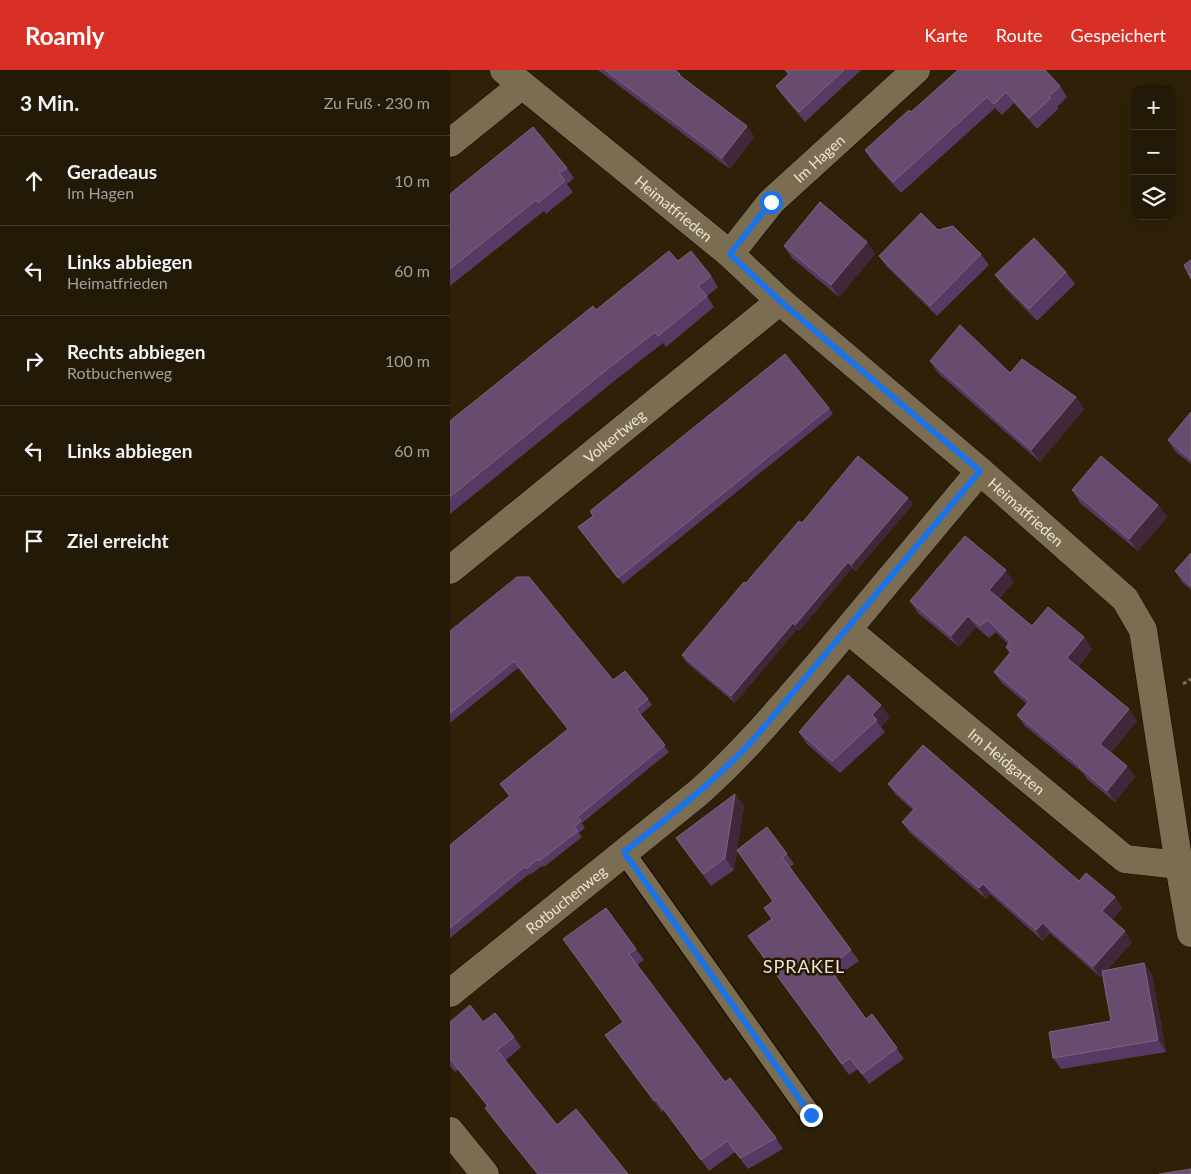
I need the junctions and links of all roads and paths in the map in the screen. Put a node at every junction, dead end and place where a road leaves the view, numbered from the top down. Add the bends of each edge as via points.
1 (916, 70) edge
2 (513, 77) edge
3 (450, 143) edge
4 (730, 254) junction
5 (780, 301) junction
6 (980, 471) junction
7 (450, 570) edge
8 (848, 630) junction
9 (624, 852) junction
10 (1178, 865) junction
11 (1191, 933) edge
12 (450, 992) edge
13 (811, 1115) dead end
14 (450, 1131) edge
15 (485, 1174) edge

1 - 4 street, Im Hagen via 771,202
2 - 3 street
2 - 4 street, Heimatfrieden
4 - 5 street, Heimatfrieden
5 - 6 street, Heimatfrieden
5 - 7 street, Volkertweg
6 - 8 street, Rotbuchenweg
6 - 10 street, Heimatfrieden via 1125,599 1143,630
8 - 9 street, Rotbuchenweg via 728,766
8 - 10 street, Im Heidgarten via 1125,859
9 - 12 street, Rotbuchenweg
9 - 13 lane
10 - 11 street, Heimatfrieden
14 - 15 street

